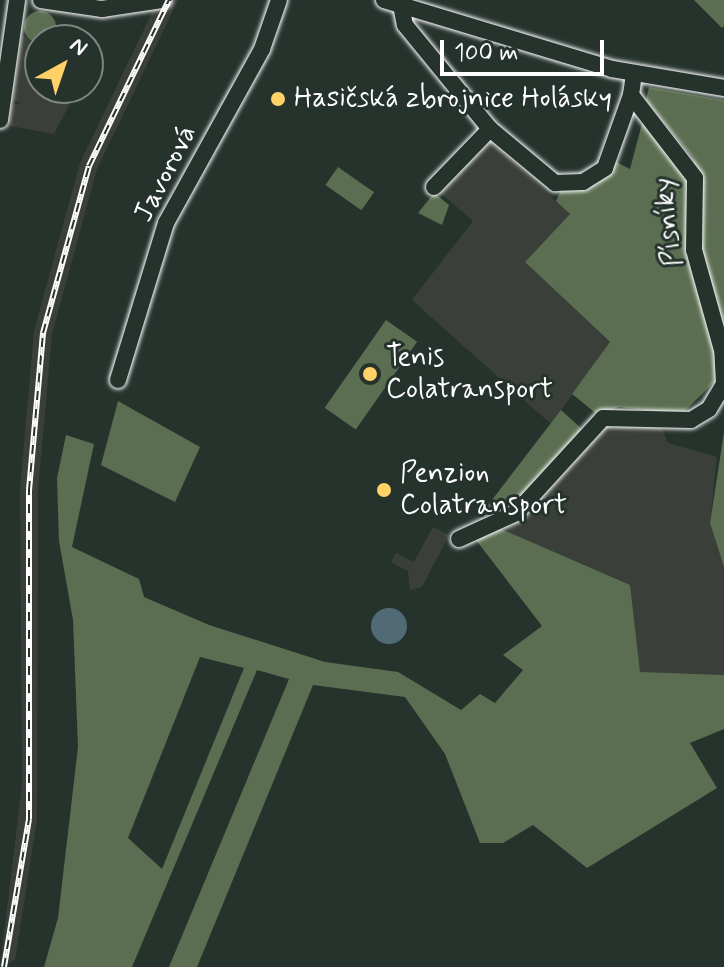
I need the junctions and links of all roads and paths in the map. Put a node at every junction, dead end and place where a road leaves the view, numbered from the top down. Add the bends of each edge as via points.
1 (17, 0) edge
2 (41, 0) edge
3 (158, 0) edge
4 (279, 0) edge
5 (384, 0) edge
6 (401, 5) junction
7 (634, 74) junction
8 (724, 88) edge
9 (631, 95) junction
10 (0, 120) edge
11 (490, 129) junction
12 (434, 187) dead end
13 (118, 380) dead end
14 (459, 539) dead end

1 - 10 street
2 - 3 street via 102,9
4 - 13 street, Javorová via 262,49 166,223
5 - 6 street
6 - 7 street
6 - 11 street via 405,25
7 - 8 street
7 - 9 street
9 - 11 street via 605,168 583,182 555,183
9 - 14 street, Písníky via 695,178 694,250 722,350 724,384 709,409 691,420 603,418 516,513
11 - 12 street

